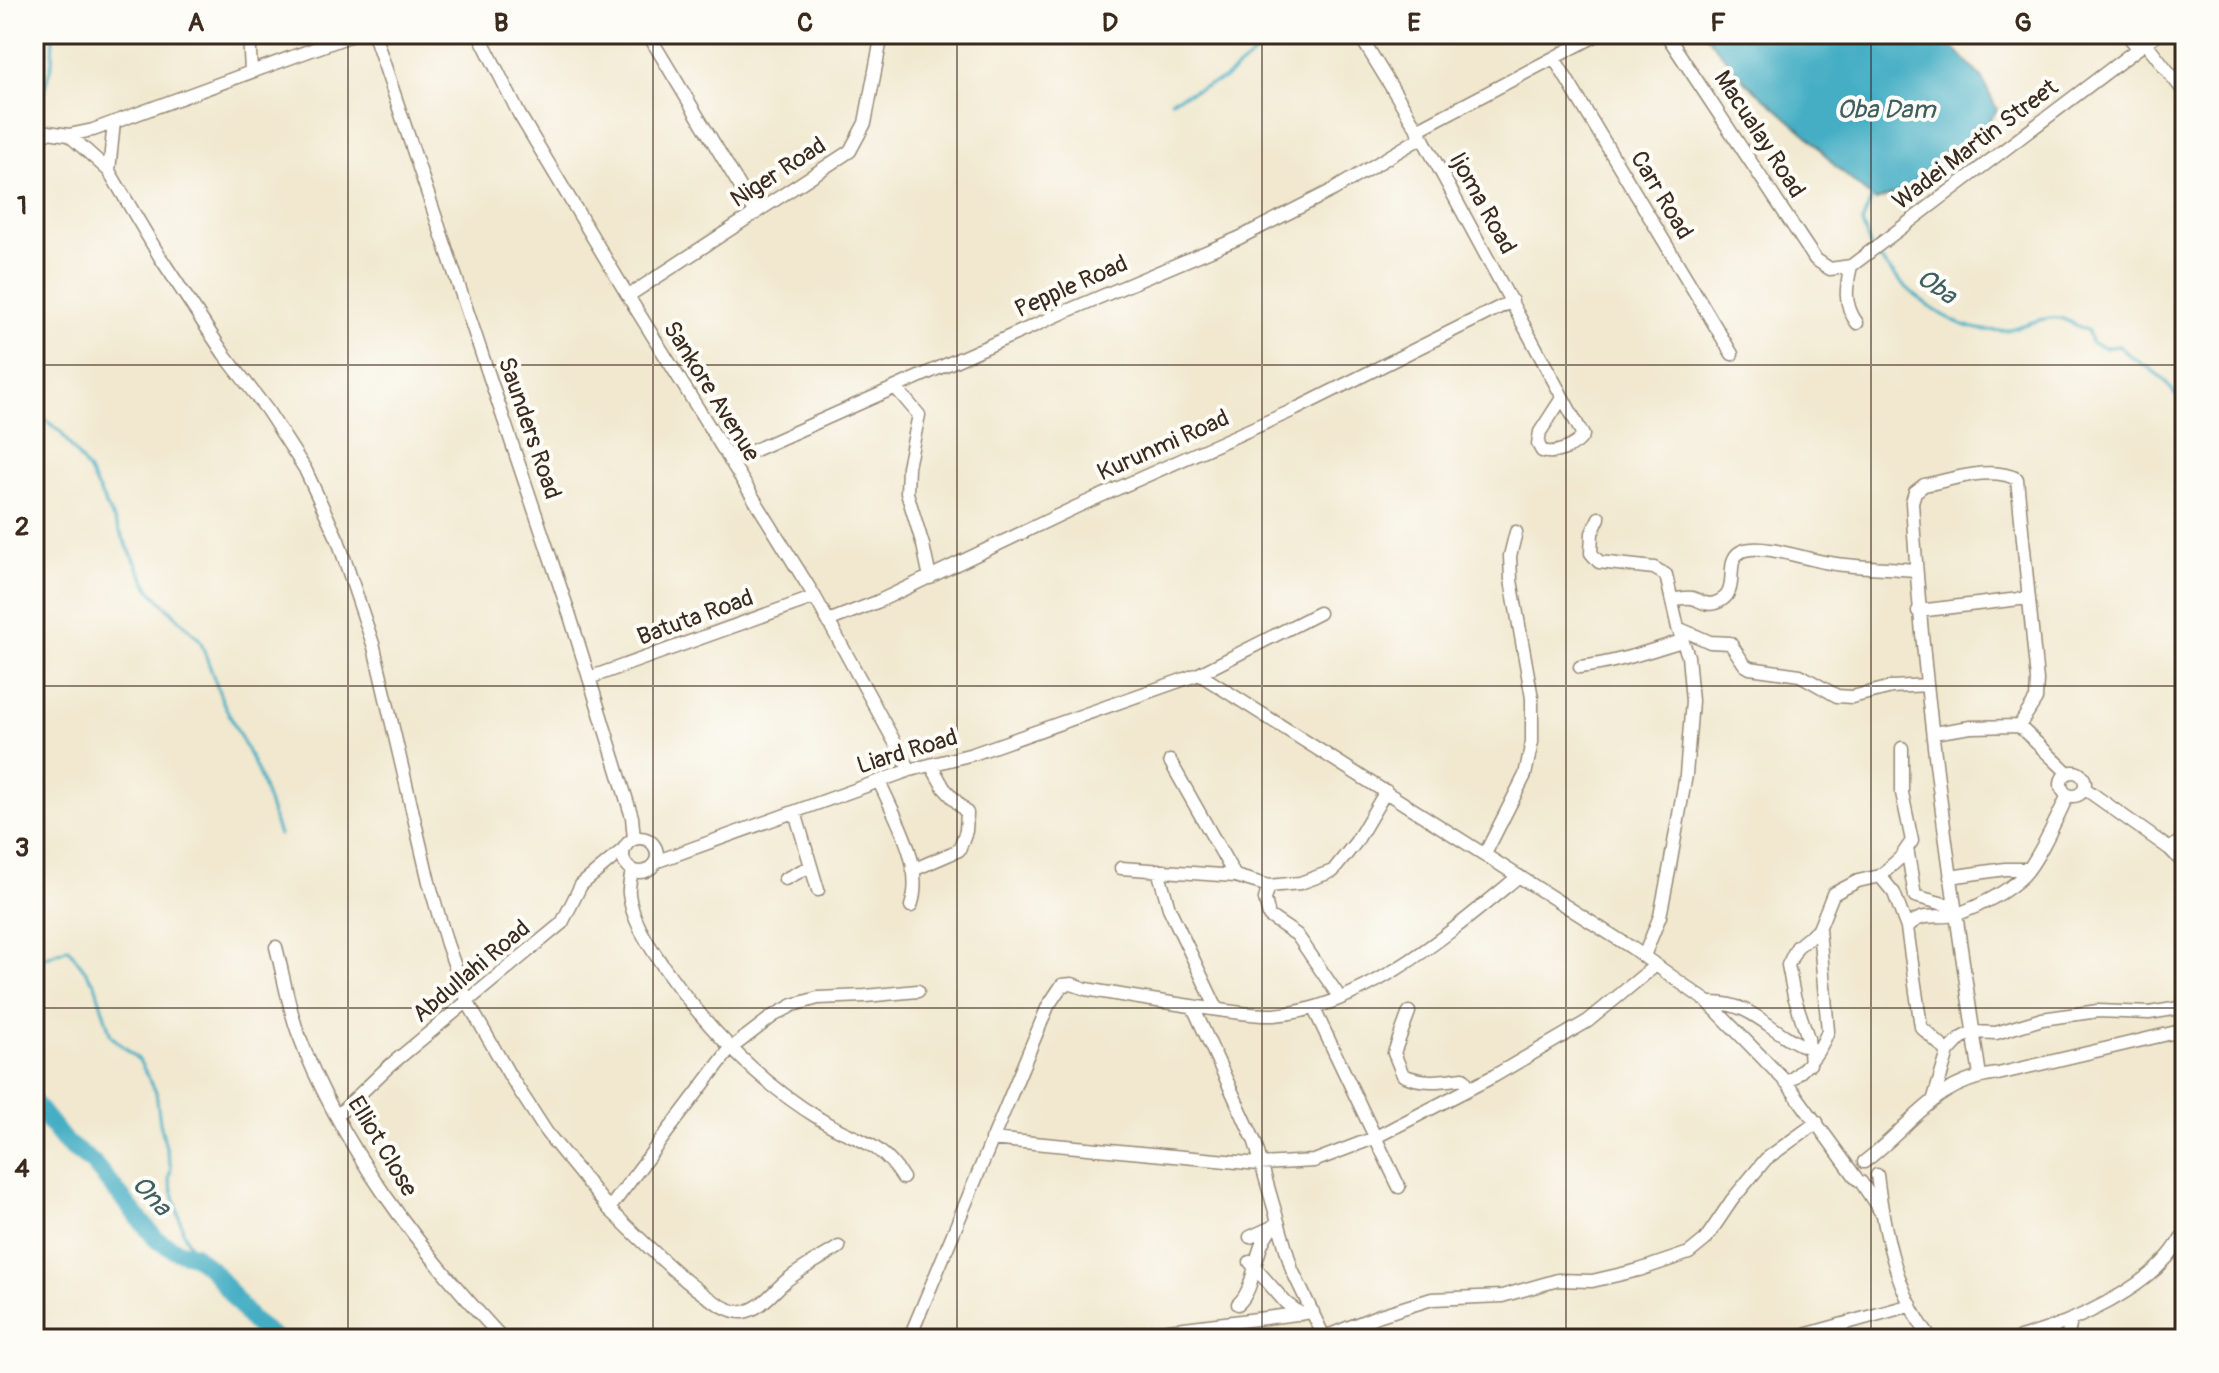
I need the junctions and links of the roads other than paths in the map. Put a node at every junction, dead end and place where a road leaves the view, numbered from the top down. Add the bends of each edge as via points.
1 (249, 34) edge
2 (355, 34) edge
3 (374, 34) edge
4 (479, 34) edge
5 (648, 34) edge
6 (882, 34) edge
7 (1359, 34) edge
8 (1599, 34) edge
9 (1666, 34) edge
10 (2127, 34) edge
11 (2157, 34) edge
12 (2142, 46) junction
13 (1554, 58) junction
14 (251, 71) junction
15 (2185, 93) edge
16 (114, 122) junction
17 (34, 130) edge
18 (93, 130) junction
19 (1420, 134) junction
20 (69, 135) junction
21 (95, 158) junction
22 (109, 171) junction
23 (756, 213) junction
24 (1851, 266) junction
25 (628, 296) junction
26 (1512, 301) junction
27 (1857, 323) dead end
28 (1732, 354) dead end
29 (896, 388) junction
30 (1562, 398) junction
31 (730, 461) junction
32 (1599, 518) dead end
33 (1516, 532) dead end
34 (1915, 570) junction
35 (930, 578) junction
36 (815, 597) junction
37 (2028, 598) junction
38 (1673, 599) junction
39 (1918, 611) junction
40 (1319, 613) dead end
41 (828, 621) junction
42 (1678, 628) junction
43 (1682, 641) junction
44 (1580, 667) dead end
45 (1199, 674) junction
46 (589, 678) junction
47 (1927, 685) junction
48 (2019, 726) junction
49 (1933, 733) junction
50 (1902, 748) dead end
51 (1170, 761) dead end
52 (931, 765) junction
53 (910, 770) junction
54 (2068, 773) junction
55 (879, 781) junction
56 (2084, 788) junction
57 (1386, 791) junction
58 (2068, 795) junction
59 (795, 812) junction
60 (2185, 837) edge
61 (629, 844) junction
62 (1907, 848) junction
63 (2170, 849) junction
64 (1485, 854) junction
65 (608, 862) junction
66 (655, 862) junction
67 (2185, 865) edge
68 (629, 867) junction
69 (809, 867) junction
70 (1121, 868) dead end
71 (2028, 869) junction
72 (913, 870) junction
73 (1158, 870) junction
74 (1235, 876) junction
75 (1519, 876) junction
76 (1880, 876) junction
77 (1950, 877) junction
78 (785, 879) dead end
79 (1269, 886) junction
80 (818, 890) dead end
81 (911, 906) dead end
82 (1955, 909) junction
83 (1907, 928) junction
84 (1819, 929) junction
85 (276, 947) dead end
86 (1644, 956) junction
87 (1656, 965) junction
88 (918, 991) dead end
89 (1340, 998) junction
90 (468, 1003) junction
91 (1709, 1003) junction
92 (1193, 1007) junction
93 (2185, 1007) edge
94 (1217, 1009) junction
95 (1314, 1009) junction
96 (1409, 1012) dead end
97 (2185, 1030) edge
98 (1973, 1032) junction
99 (1809, 1048) junction
100 (730, 1049) junction
101 (1948, 1052) junction
102 (1810, 1064) junction
103 (1980, 1076) junction
104 (1787, 1083) junction
105 (1470, 1088) junction
106 (1934, 1098) junction
107 (337, 1116) junction
108 (1817, 1122) junction
109 (1374, 1138) junction
110 (991, 1139) junction
111 (1890, 1142) junction
112 (1835, 1148) junction
113 (1863, 1163) junction
114 (1259, 1164) junction
115 (1876, 1172) junction
116 (903, 1178) dead end
117 (1859, 1181) junction
118 (1399, 1187) dead end
119 (609, 1209) junction
120 (1881, 1214) junction
121 (1274, 1225) junction
122 (1250, 1237) dead end
123 (2185, 1237) edge
124 (839, 1247) dead end
125 (1250, 1263) junction
126 (1238, 1304) dead end
127 (1911, 1305) junction
128 (1307, 1313) junction
129 (2071, 1321) junction
130 (1325, 1338) edge
131 (503, 1339) edge
132 (909, 1339) edge
133 (1095, 1339) edge
134 (1790, 1339) edge
135 (1931, 1339) edge
136 (2017, 1339) edge
137 (2067, 1339) edge

1 - 14 street
2 - 14 street
3 - 46 street, Saunders Road
4 - 25 street, Sankore Avenue via 519,114
5 - 23 street
6 - 23 street, Niger Road via 865,123 850,151
7 - 19 street, Ijoma Road
8 - 13 street, Pepple Road
9 - 24 street, Macualay Road via 1815,259 1830,269
10 - 12 street
11 - 12 street, Wadei Martin Street
12 - 15 street
12 - 24 street, Wadei Martin Street
13 - 19 street, Pepple Road
13 - 28 street, Carr Road
14 - 16 street
16 - 18 street
16 - 22 street
17 - 20 street
18 - 20 street
18 - 21 street
19 - 26 street, Ijoma Road
19 - 29 street, Pepple Road via 1333,190 1239,238
20 - 21 street
21 - 22 street
22 - 90 street via 160,257 305,469 338,540 374,647 429,882
23 - 25 street, Niger Road
24 - 27 street via 1847,303
25 - 31 street, Sankore Avenue
26 - 30 street, Ijoma Road
26 - 35 street, Kurunmi Road via 1296,409
29 - 31 street, Pepple Road
29 - 35 street via 919,415 907,493
30 - 30 street, Ijoma Road via 1583,435 1549,453 1542,451 1540,432
31 - 36 street, Sankore Avenue
32 - 38 street via 1590,544 1595,559 1654,568 1666,575
33 - 64 street via 1511,580 1532,698 1532,742 1525,775
34 - 37 street via 1915,492 1924,485 2009,475 2017,479
34 - 38 street via 1748,549 1733,562 1732,585 1720,601
34 - 39 street
35 - 41 street, Kurunmi Road
36 - 41 street, Sankore Avenue
36 - 46 street, Batuta Road
37 - 39 street
37 - 48 street via 2036,699
38 - 42 street
39 - 47 street
40 - 45 street, Liard Road
41 - 53 street, Sankore Avenue
42 - 43 street
42 - 47 street via 1710,642 1730,643 1750,668 1800,675 1837,696
43 - 44 street
43 - 86 street via 1692,701 1686,775 1660,916
45 - 52 street, Liard Road
45 - 57 street
46 - 61 street, Saunders Road via 632,817
47 - 49 street
48 - 49 street
48 - 54 street
49 - 77 street
50 - 62 street via 1902,793 1912,841
51 - 74 street
52 - 53 street, Liard Road
52 - 72 street via 967,813 966,831 959,850
53 - 55 street, Liard Road
54 - 56 street via 2083,777
54 - 58 street via 2062,782
55 - 59 street, Liard Road
55 - 72 street
56 - 58 street
56 - 63 street
57 - 64 street
57 - 79 street via 1333,871 1300,883
58 - 71 street
59 - 66 street, Liard Road
59 - 69 street
60 - 63 street
61 - 65 street, Abdullahi Road
61 - 66 street via 645,839 654,846
61 - 68 street
62 - 76 street
62 - 82 street via 1915,896
63 - 67 street
64 - 75 street
65 - 68 street
65 - 90 street, Abdullahi Road via 581,885 562,923
66 - 68 street via 648,870
68 - 100 street via 628,893 646,941 689,1003
69 - 78 street
69 - 80 street
70 - 73 street
71 - 77 street
71 - 82 street via 1997,895
72 - 81 street
73 - 74 street
73 - 94 street via 1169,908
74 - 79 street
75 - 86 street
75 - 89 street via 1439,941
76 - 83 street via 1894,893
76 - 84 street via 1833,894
77 - 82 street
79 - 89 street via 1269,916 1297,935
82 - 83 street via 1921,917
82 - 98 street
83 - 101 street via 1921,1027
84 - 99 street via 1797,947 1788,965
84 - 102 street via 1828,1031
85 - 107 street, Elliot Close via 297,1029
86 - 87 street
87 - 91 street
87 - 105 street via 1588,1021
88 - 100 street via 818,998 793,1005
89 - 95 street
90 - 107 street, Abdullahi Road
90 - 119 street via 547,1133
91 - 99 street via 1750,1011 1790,1041
91 - 104 street
92 - 94 street
92 - 110 street via 1062,985
92 - 114 street via 1255,1142
93 - 98 street via 2149,1013 2098,1011 1996,1033
94 - 95 street via 1271,1015
95 - 109 street
96 - 105 street via 1394,1053 1403,1075 1438,1082 1463,1078
97 - 103 street
98 - 101 street
98 - 103 street
99 - 102 street
100 - 116 street via 822,1121 880,1150
100 - 119 street
101 - 106 street
102 - 104 street
103 - 106 street
104 - 108 street
105 - 109 street
106 - 111 street
107 - 131 street, Elliot Close via 425,1251
108 - 112 street
108 - 130 street via 1766,1159 1705,1240 1689,1253 1592,1281 1558,1280 1502,1296 1432,1299
109 - 114 street via 1314,1161
109 - 118 street
110 - 114 street
110 - 132 street
111 - 113 street
111 - 115 street
112 - 113 street
112 - 117 street
113 - 115 street
113 - 117 street via 1855,1174
114 - 121 street
115 - 117 street via 1871,1183
115 - 120 street
117 - 120 street
119 - 124 street via 699,1292 724,1308 743,1312
120 - 127 street
121 - 122 street
121 - 125 street
121 - 128 street
123 - 129 street via 2143,1279
125 - 126 street via 1248,1291
125 - 128 street via 1286,1303
127 - 134 street
127 - 135 street
128 - 130 street
128 - 133 street
129 - 136 street
129 - 137 street

